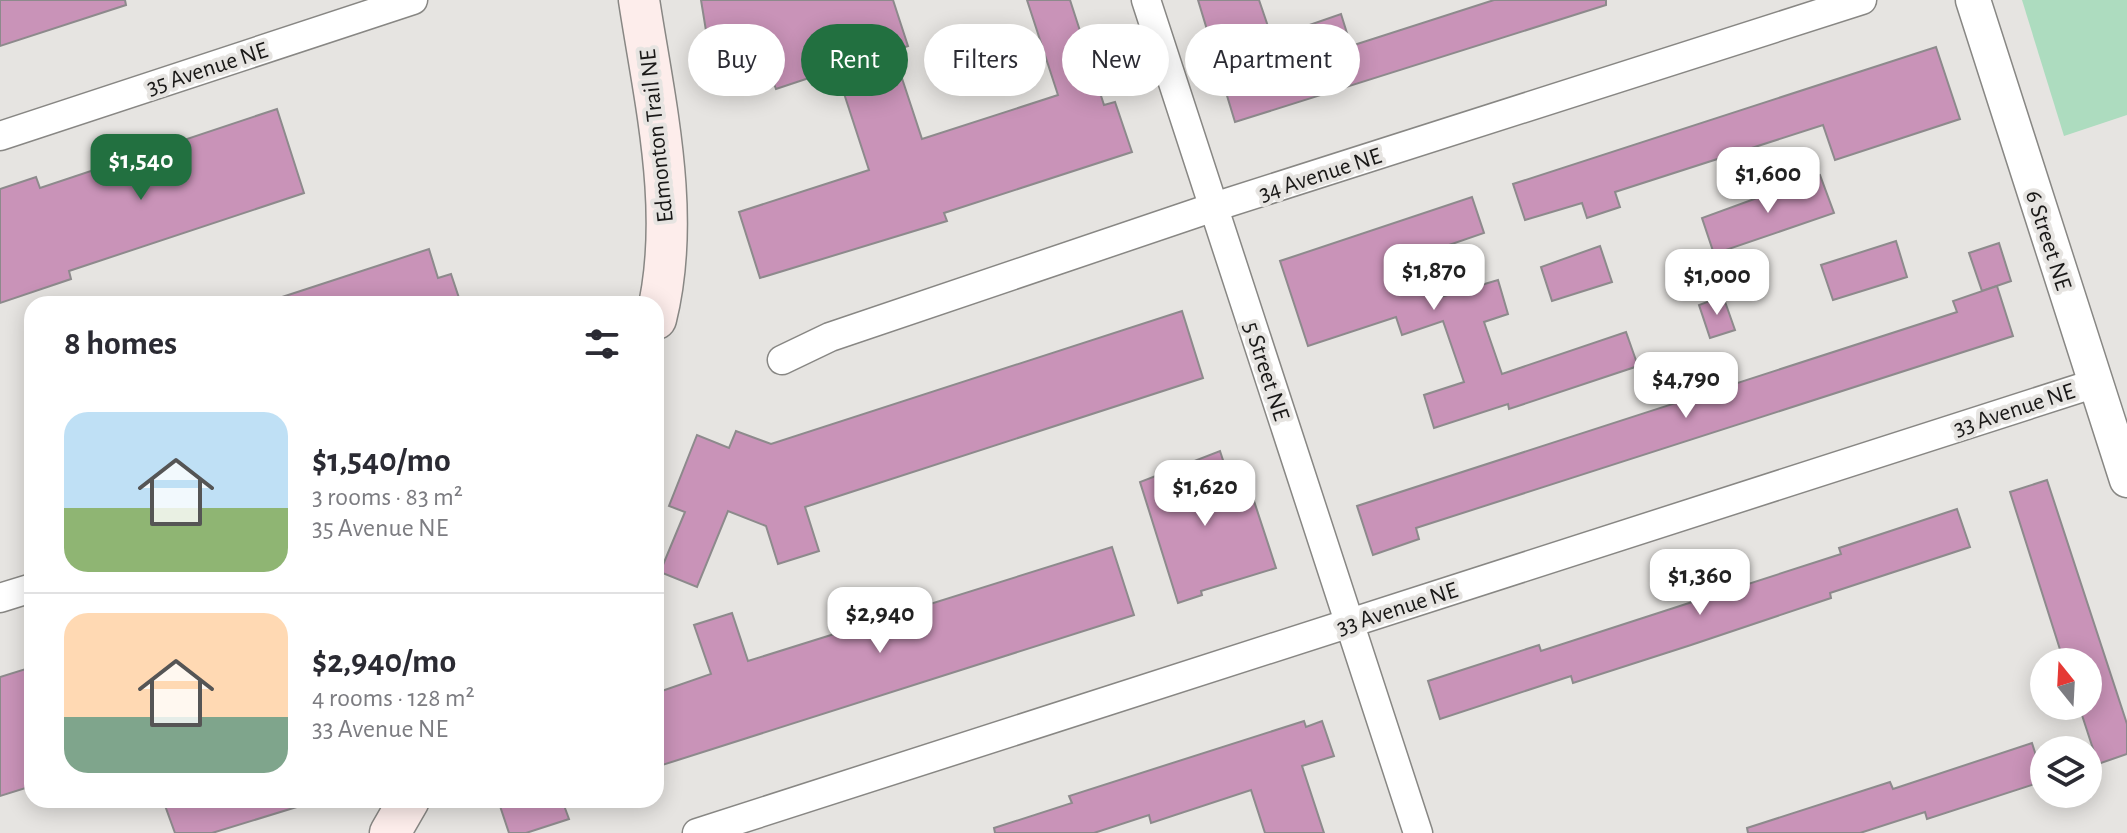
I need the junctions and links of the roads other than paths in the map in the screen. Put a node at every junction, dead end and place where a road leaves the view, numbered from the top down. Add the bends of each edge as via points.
1 (413, 0) edge
2 (639, 0) edge
3 (1146, 0) edge
4 (1862, 0) edge
5 (1973, 0) edge
6 (0, 136) edge
7 (1214, 207) junction
8 (660, 296) edge
9 (782, 360) dead end
10 (2096, 383) junction
11 (2127, 480) edge
12 (24, 590) edge
13 (0, 598) edge
14 (1349, 623) junction
15 (404, 808) edge
16 (390, 833) edge
17 (697, 833) edge
18 (1418, 833) edge

1 - 6 street, 35 Avenue NE
2 - 8 main road, Edmonton Trail NE via 667,208
3 - 7 street, 5 Street NE
4 - 7 street, 34 Avenue NE
5 - 10 street, 6 Street NE
7 - 9 street, 34 Avenue NE via 830,337
7 - 14 street, 5 Street NE
10 - 11 street, 6 Street NE
10 - 14 street, 33 Avenue NE
12 - 13 street
14 - 17 street, 33 Avenue NE
14 - 18 street, 5 Street NE
15 - 16 main road

